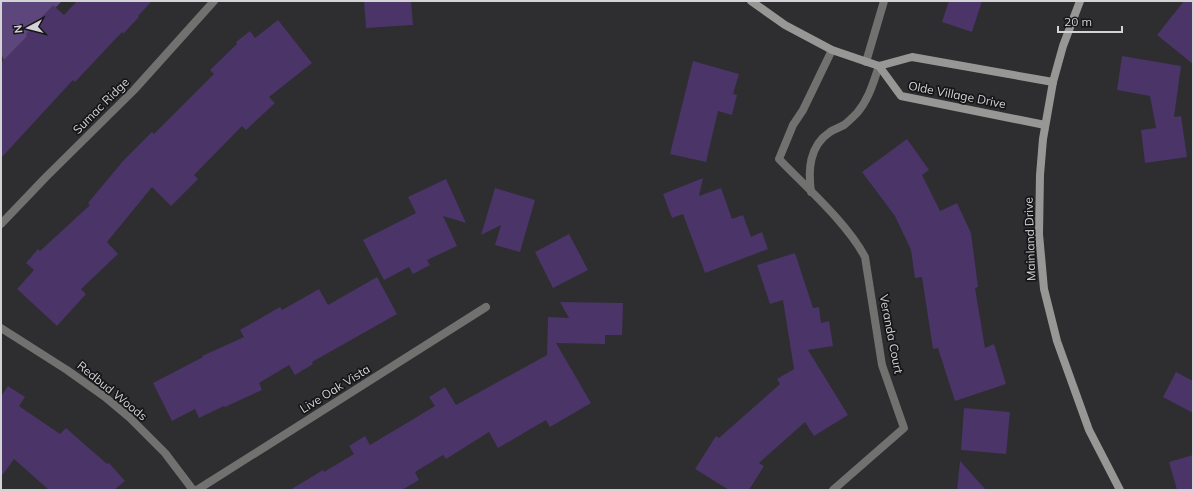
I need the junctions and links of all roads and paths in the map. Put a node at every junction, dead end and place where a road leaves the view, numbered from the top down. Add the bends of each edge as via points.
1 (214, 1) edge
2 (751, 1) edge
3 (884, 1) edge
4 (1080, 1) edge
5 (832, 50) junction
6 (866, 62) junction
7 (879, 66) junction
8 (1053, 82) junction
9 (1045, 125) junction
10 (811, 192) junction
11 (1, 224) edge
12 (486, 307) dead end
13 (1, 328) edge
14 (193, 490) edge
15 (197, 490) edge
16 (833, 490) edge
17 (1120, 490) edge

1 - 11 street, Sumac Ridge via 134,90
2 - 5 street via 785,25
3 - 6 street
4 - 8 street, Mainland Drive
5 - 6 street
5 - 10 street, Veranda Court via 778,159
6 - 7 street
7 - 8 street via 912,57
7 - 9 street, Olde Village Drive via 900,96
7 - 10 street via 868,100 844,125 830,132 818,143 811,157
8 - 9 street, Mainland Drive
9 - 17 street, Mainland Drive via 1040,175 1039,234 1044,289 1057,342 1089,430
10 - 16 street, Veranda Court via 831,213 865,258 882,365 904,428
12 - 15 street, Live Oak Vista
13 - 14 street, Redbud Woods via 67,370 130,418 165,453

